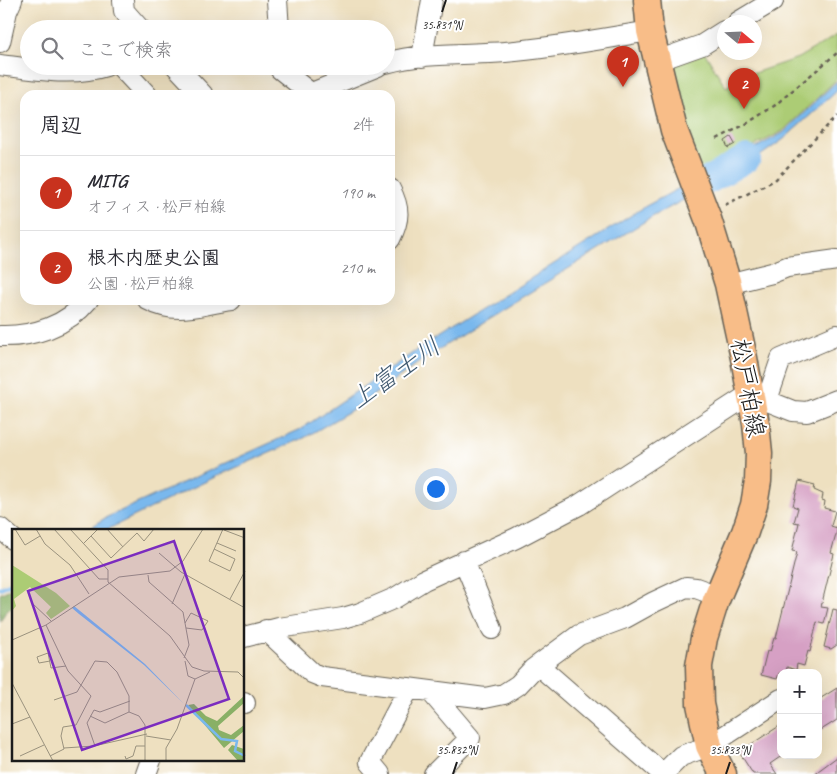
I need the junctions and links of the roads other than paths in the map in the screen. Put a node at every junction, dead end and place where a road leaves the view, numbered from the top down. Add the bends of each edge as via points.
1 (12, 0) edge
2 (123, 0) edge
3 (278, 0) edge
4 (432, 0) edge
5 (647, 0) edge
6 (773, 1) edge
7 (750, 15) edge
8 (132, 20) edge
9 (278, 20) edge
10 (650, 31) junction
11 (717, 35) edge
12 (0, 42) edge
13 (422, 57) junction
14 (657, 61) junction
15 (395, 62) edge
16 (0, 65) edge
17 (20, 67) edge
18 (128, 75) edge
19 (184, 75) edge
20 (287, 75) edge
21 (356, 75) edge
22 (141, 90) edge
23 (198, 90) edge
24 (305, 90) edge
25 (320, 90) edge
26 (395, 200) edge
27 (395, 230) edge
28 (837, 260) edge
29 (728, 284) junction
30 (83, 305) edge
31 (161, 305) edge
32 (202, 305) edge
33 (837, 334) edge
34 (0, 336) edge
35 (758, 397) junction
36 (837, 400) edge
37 (0, 528) edge
38 (12, 538) edge
39 (464, 561) junction
40 (718, 596) junction
41 (492, 629) dead end
42 (253, 632) edge
43 (541, 663) junction
44 (408, 688) junction
45 (431, 692) junction
46 (777, 702) edge
47 (709, 746) junction
48 (150, 762) edge
49 (146, 774) edge
50 (380, 774) edge
51 (434, 774) edge
52 (663, 774) edge
53 (723, 774) edge

1 - 12 street
2 - 8 street via 124,11
3 - 9 street
4 - 13 street
5 - 10 main road, 松戸柏線
6 - 7 street
10 - 13 street via 560,47
10 - 14 main road, 松戸柏線
11 - 14 street via 702,45
13 - 15 street
14 - 29 main road, 松戸柏線 via 674,130 708,219
16 - 17 street
18 - 22 street
19 - 23 street
20 - 24 street
21 - 25 street
26 - 27 street via 398,214
28 - 29 street via 787,267
29 - 35 main road, 松戸柏線 via 744,358
30 - 34 street via 59,324 13,336
31 - 32 street via 178,309
33 - 35 street via 781,359
35 - 36 street via 793,411 807,412
35 - 39 street via 579,505
35 - 40 main road, 松戸柏線 via 759,454 754,505
37 - 38 street
39 - 41 street
39 - 42 street via 360,613
40 - 43 street via 686,587 625,618 578,635
40 - 47 main road, 松戸柏線 via 704,638 699,666 700,704
42 - 44 street via 322,677
43 - 45 street via 504,694 485,698
43 - 52 street via 546,672
44 - 45 street
44 - 50 street via 370,762
45 - 51 street via 470,738
46 - 47 street
47 - 52 street via 681,756
47 - 53 main road, 松戸柏線
48 - 49 street

